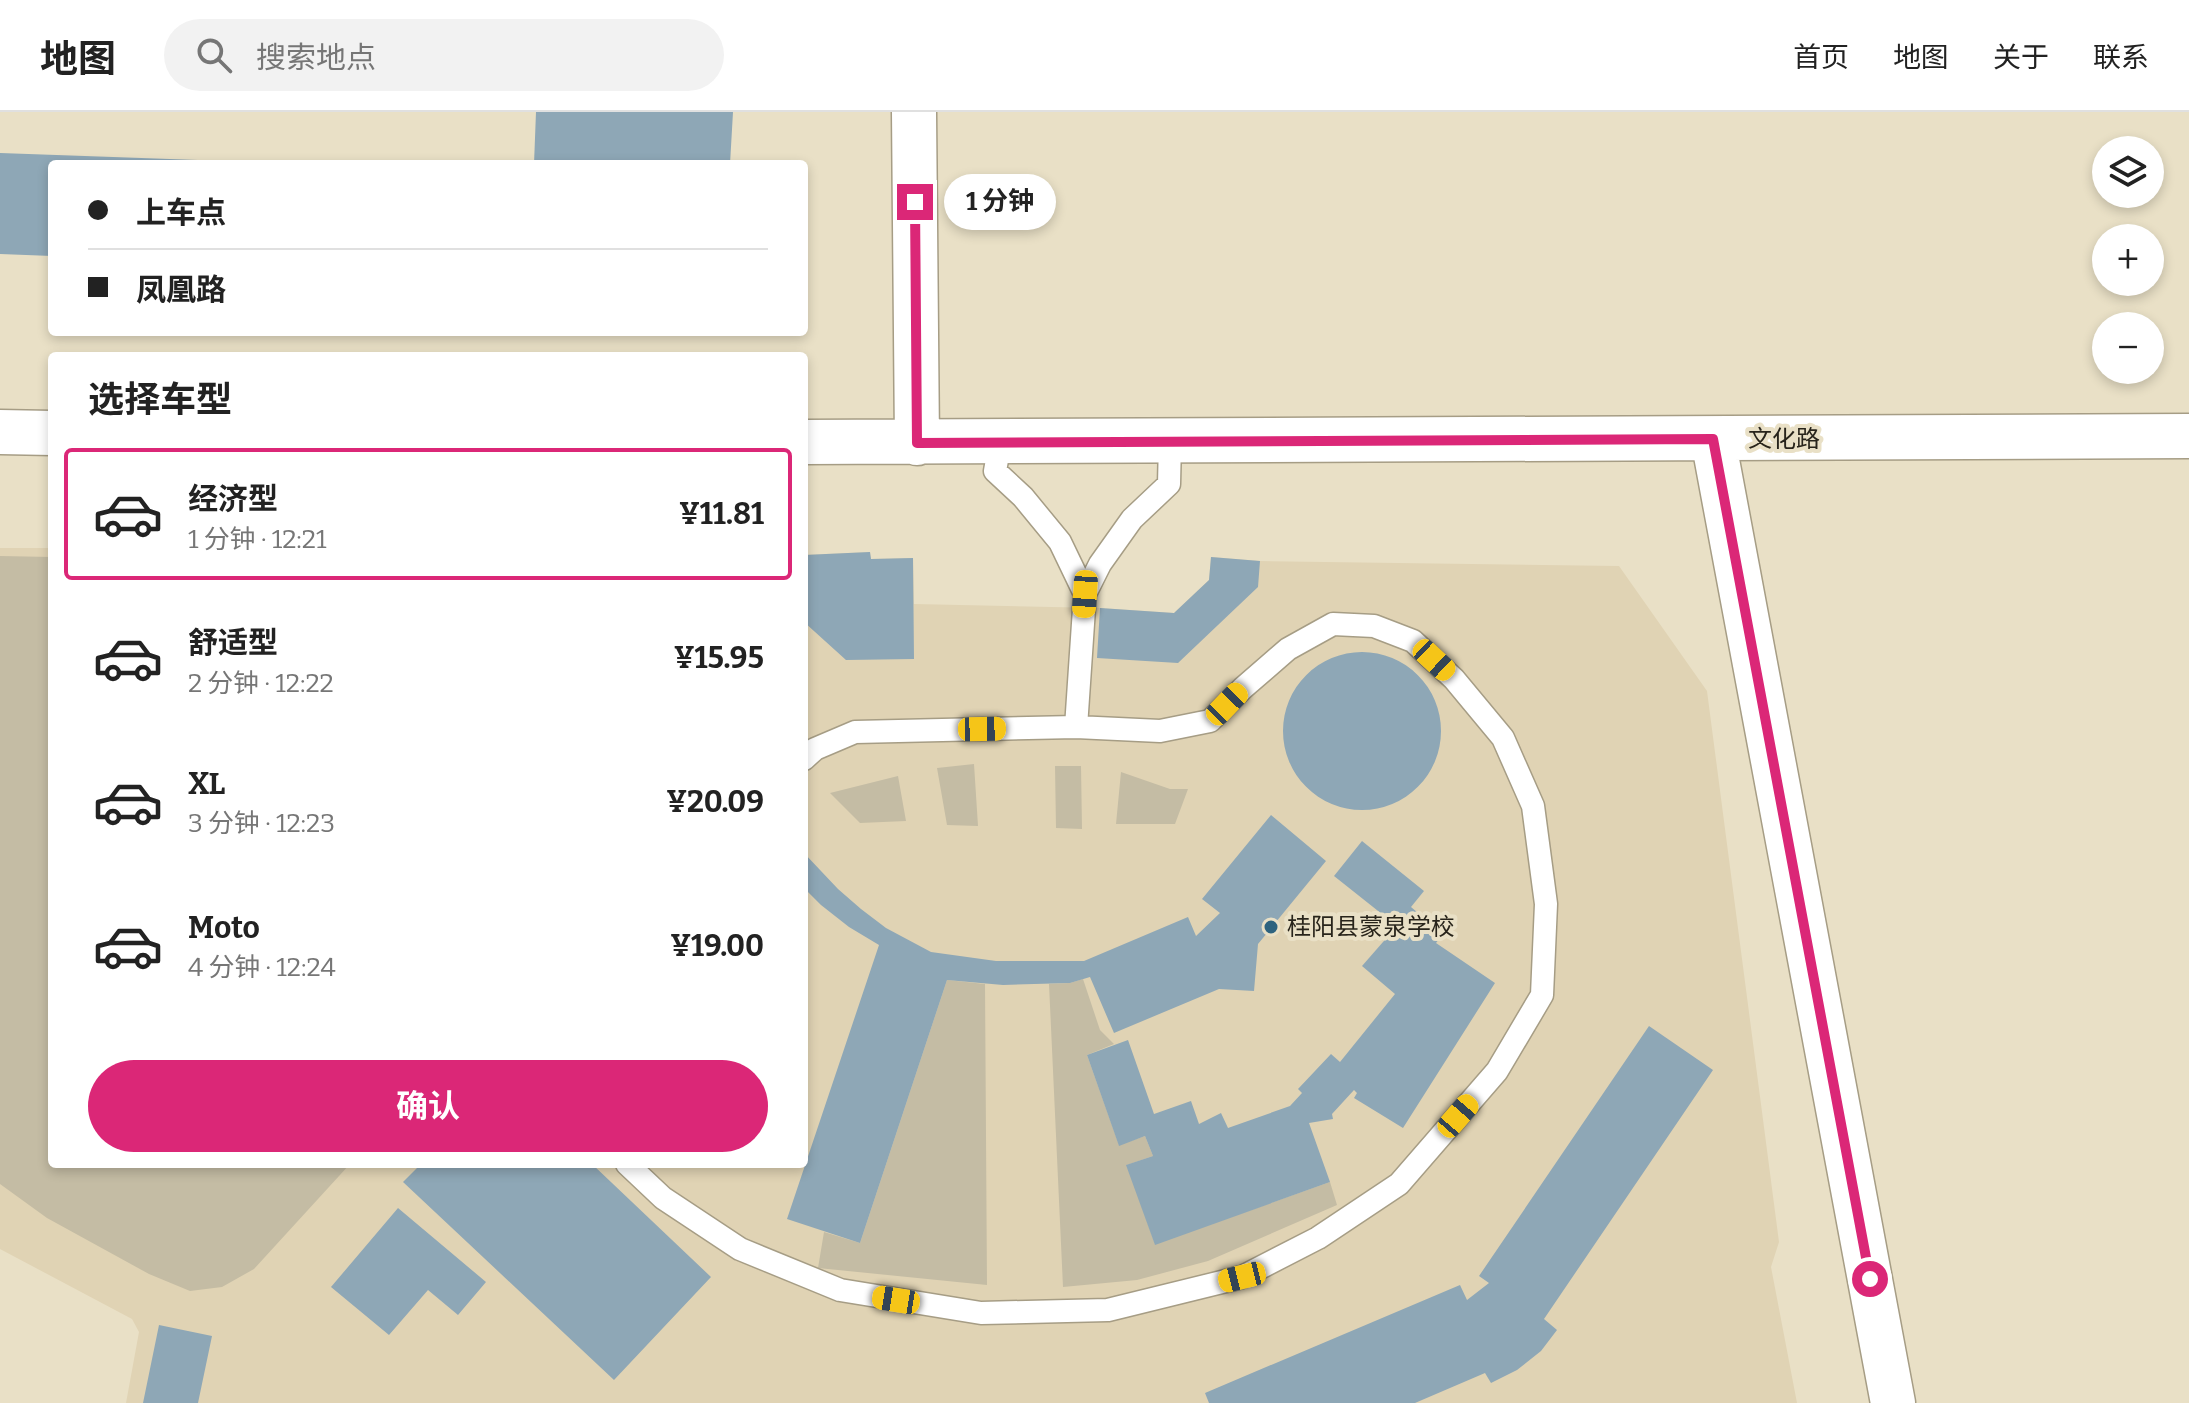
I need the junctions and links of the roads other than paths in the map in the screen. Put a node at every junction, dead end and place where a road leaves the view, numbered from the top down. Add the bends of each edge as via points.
1 (914, 112) edge
2 (0, 432) edge
3 (48, 433) edge
4 (2189, 436) edge
5 (1713, 439) junction
6 (808, 442) edge
7 (1170, 442) junction
8 (917, 443) junction
9 (1000, 443) junction
10 (1085, 594) junction
11 (1076, 727) junction
12 (808, 755) edge
13 (631, 1168) edge
14 (1893, 1403) edge

1 - 8 main road
2 - 3 main road
4 - 5 main road, 文化路
5 - 7 main road, 文化路
5 - 14 main road
6 - 8 main road, 文化路
7 - 9 main road, 文化路
7 - 10 lane via 1169,484 1132,519
8 - 9 main road, 文化路
9 - 10 lane via 995,471 1060,542
10 - 11 lane
11 - 12 lane via 855,732
11 - 13 lane via 1160,731 1210,721 1288,649 1333,624 1374,626 1413,641 1454,679 1503,738 1533,806 1546,904 1542,995 1497,1071 1399,1184 1318,1238 1242,1277 1108,1310 981,1313 840,1290 740,1249 663,1198

